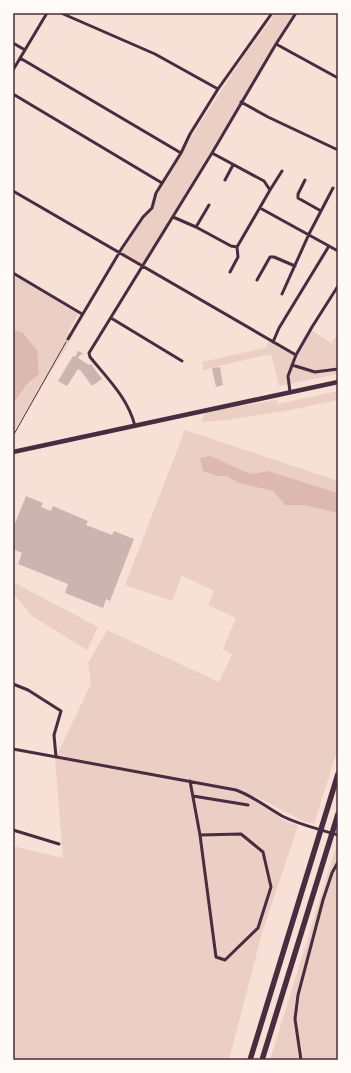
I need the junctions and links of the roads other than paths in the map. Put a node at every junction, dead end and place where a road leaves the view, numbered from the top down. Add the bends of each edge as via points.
1 (47, 13) edge
2 (61, 13) edge
3 (272, 13) edge
4 (296, 13) edge
5 (13, 43) edge
6 (276, 44) junction
7 (25, 50) junction
8 (20, 58) junction
9 (13, 70) edge
10 (338, 78) edge
11 (218, 89) junction
12 (13, 94) edge
13 (241, 102) junction
14 (338, 150) edge
15 (181, 153) junction
16 (212, 153) junction
17 (234, 165) junction
18 (282, 171) dead end
19 (225, 180) dead end
20 (305, 180) dead end
21 (162, 183) junction
22 (333, 188) dead end
23 (270, 190) junction
24 (13, 191) edge
25 (208, 205) dead end
26 (260, 208) junction
27 (321, 211) junction
28 (173, 217) junction
29 (196, 227) junction
30 (309, 234) junction
31 (329, 246) junction
32 (237, 247) junction
33 (338, 251) edge
34 (119, 253) junction
35 (142, 265) junction
36 (295, 266) junction
37 (230, 272) dead end
38 (13, 273) edge
39 (257, 280) dead end
40 (338, 286) edge
41 (282, 294) dead end
42 (82, 314) junction
43 (111, 318) junction
44 (68, 339) road end
45 (273, 342) junction
46 (296, 355) junction
47 (182, 361) dead end
48 (292, 365) junction
49 (338, 369) edge
50 (338, 382) edge
51 (290, 392) junction
52 (135, 426) junction
53 (13, 452) edge
54 (13, 684) edge
55 (13, 749) edge
56 (56, 757) junction
57 (338, 774) edge
58 (190, 781) junction
59 (193, 796) junction
60 (248, 805) dead end
61 (338, 814) edge
62 (13, 830) edge
63 (200, 835) junction
64 (338, 835) edge
65 (59, 844) dead end
66 (338, 862) edge
67 (250, 1060) edge
68 (262, 1060) edge
69 (301, 1060) edge

1 - 7 street
2 - 11 street via 155,54
3 - 11 street
4 - 6 street
5 - 7 street
6 - 10 street
6 - 13 street
7 - 8 street
8 - 9 street
8 - 15 street
11 - 15 street
12 - 21 street
13 - 14 street
13 - 16 street
15 - 21 street
16 - 17 street
16 - 28 street
17 - 19 street
17 - 23 street via 264,181
18 - 23 street
20 - 27 street via 298,198
21 - 34 street via 152,208
22 - 27 street
23 - 26 street
24 - 34 street
25 - 29 street
26 - 30 street
26 - 32 street
27 - 30 street
28 - 29 street
28 - 35 street
29 - 32 street
30 - 31 street
30 - 36 street
31 - 33 street
31 - 45 street
32 - 37 street via 238,257
34 - 35 street
34 - 42 street
35 - 43 street
35 - 45 street
36 - 39 street via 270,257
36 - 41 street
38 - 42 street
40 - 46 street
42 - 44 street
43 - 47 street
43 - 52 street via 89,353 116,387 133,417
45 - 46 street
46 - 48 street
48 - 49 street via 315,372
48 - 51 street via 288,379
50 - 51 main road
51 - 52 main road
52 - 53 main road
54 - 56 street via 28,690 60,711 54,735
55 - 56 street
56 - 58 street
57 - 67 highway
58 - 59 street
58 - 64 street via 242,792 306,826
59 - 60 street
59 - 63 street
61 - 68 highway
62 - 65 street
63 - 63 street via 216,957 225,960 258,928 271,887 263,852 241,834
66 - 69 street via 323,900 298,994 295,1019

